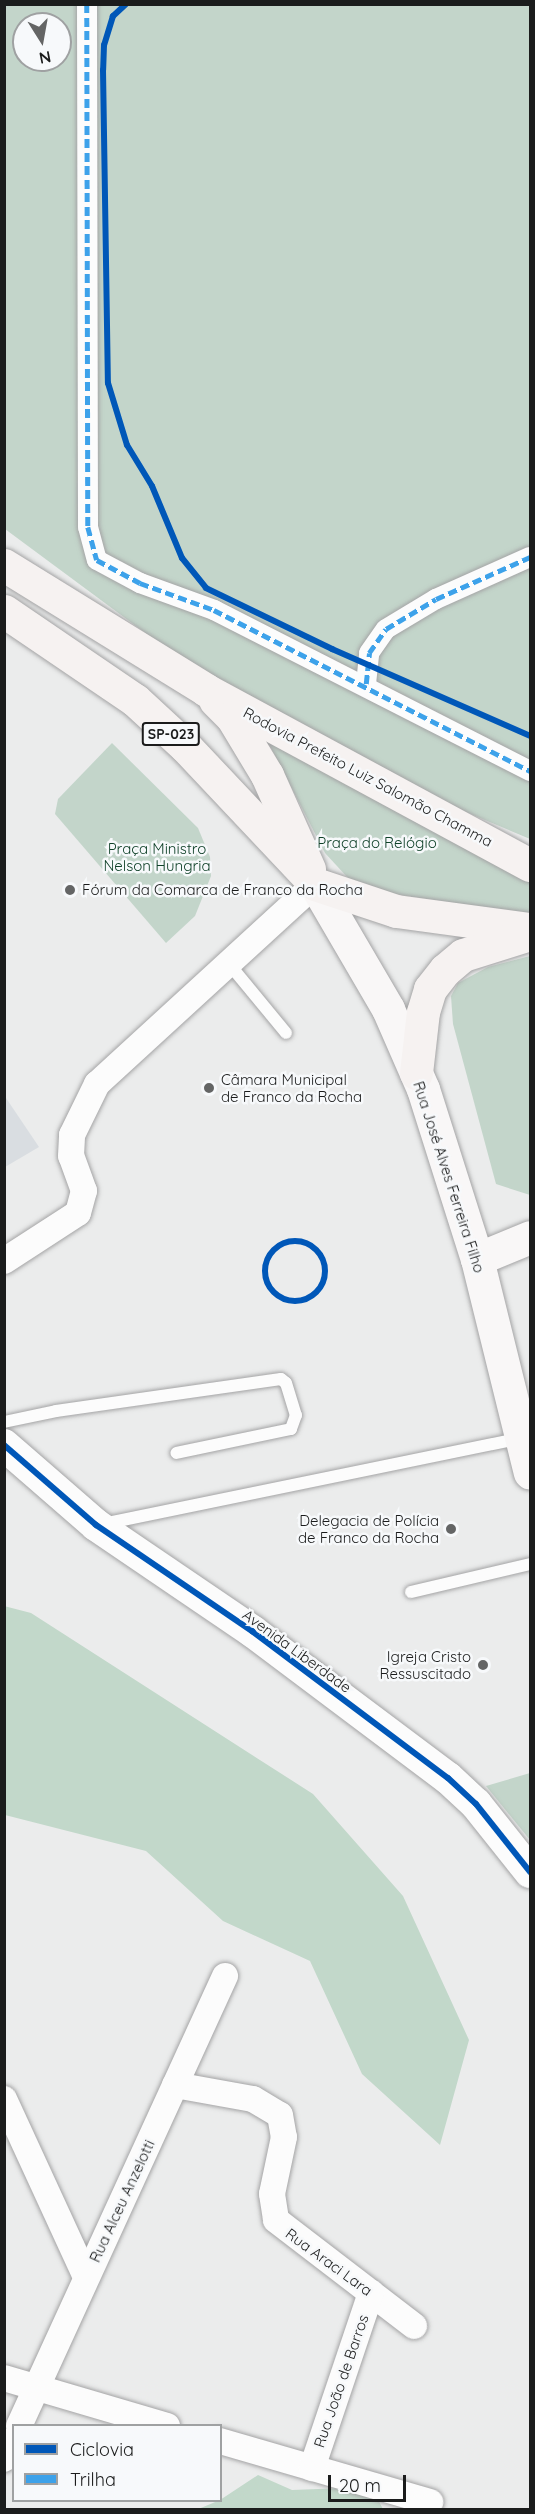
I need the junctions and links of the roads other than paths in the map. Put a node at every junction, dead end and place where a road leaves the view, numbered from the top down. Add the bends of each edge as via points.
1 (87, 4) edge
2 (531, 557) edge
3 (4, 565) edge
4 (4, 611) edge
5 (366, 684) junction
6 (206, 690) junction
7 (531, 771) edge
8 (531, 865) edge
9 (315, 884) junction
10 (531, 929) edge
11 (531, 934) edge
12 (230, 965) junction
13 (286, 1033) dead end
14 (416, 1073) junction
15 (531, 1237) edge
16 (477, 1259) junction
17 (4, 1261) edge
18 (4, 1422) edge
19 (522, 1438) junction
20 (4, 1445) edge
21 (176, 1453) dead end
22 (531, 1473) edge
23 (96, 1525) junction
24 (531, 1564) edge
25 (411, 1592) dead end
26 (531, 1872) edge
27 (225, 1977) dead end
28 (175, 2085) junction
29 (4, 2099) edge
30 (86, 2277) junction
31 (371, 2293) junction
32 (414, 2326) dead end
33 (4, 2378) edge
34 (37, 2387) junction
35 (21, 2424) edge
36 (160, 2424) edge
37 (222, 2442) edge
38 (12, 2443) edge
39 (4, 2459) edge
40 (312, 2468) junction
41 (430, 2502) dead end

1 - 5 street via 88,527 97,560 140,583 214,610
2 - 5 street via 436,599 386,629 369,653
3 - 6 main road
4 - 9 main road, Rua José Alves Ferreira Filho / SP-023 via 135,700 185,746
5 - 7 street
6 - 8 main road, Rodovia Prefeito Luiz Salomão Chamma
6 - 9 main road via 232,717 267,775
9 - 10 main road, SP-023 via 396,911
9 - 12 street
9 - 14 main road, Rua José Alves Ferreira Filho / SP-023 via 388,1010
11 - 14 main road via 463,955 445,970 430,989 423,1011
12 - 13 lane
12 - 17 street via 97,1084 72,1136 71,1156 84,1191 78,1213
14 - 16 main road, Rua José Alves Ferreira Filho / SP-023
15 - 16 main road
16 - 19 main road, Rua José Alves Ferreira Filho / SP-023
18 - 21 lane via 281,1379 286,1383 296,1415 291,1429
19 - 22 main road, Rua José Alves Ferreira Filho / SP-023
19 - 23 lane
20 - 23 street, Avenida Liberdade
23 - 26 street, Avenida Liberdade via 252,1631 448,1778 476,1804
24 - 25 lane
27 - 28 street, Rua Alceu Anzelotti
28 - 30 street, Rua Alceu Anzelotti
28 - 31 street, Rua Araci Lara via 253,2099 280,2115 284,2137 272,2194 276,2220
29 - 30 street
30 - 34 street, Rua Alceu Anzelotti
31 - 32 street, Rua Araci Lara
31 - 40 street, Rua João de Barros
33 - 34 street
34 - 35 street, Rua Alceu Anzelotti
34 - 36 street
37 - 40 street
38 - 39 street
40 - 41 street

